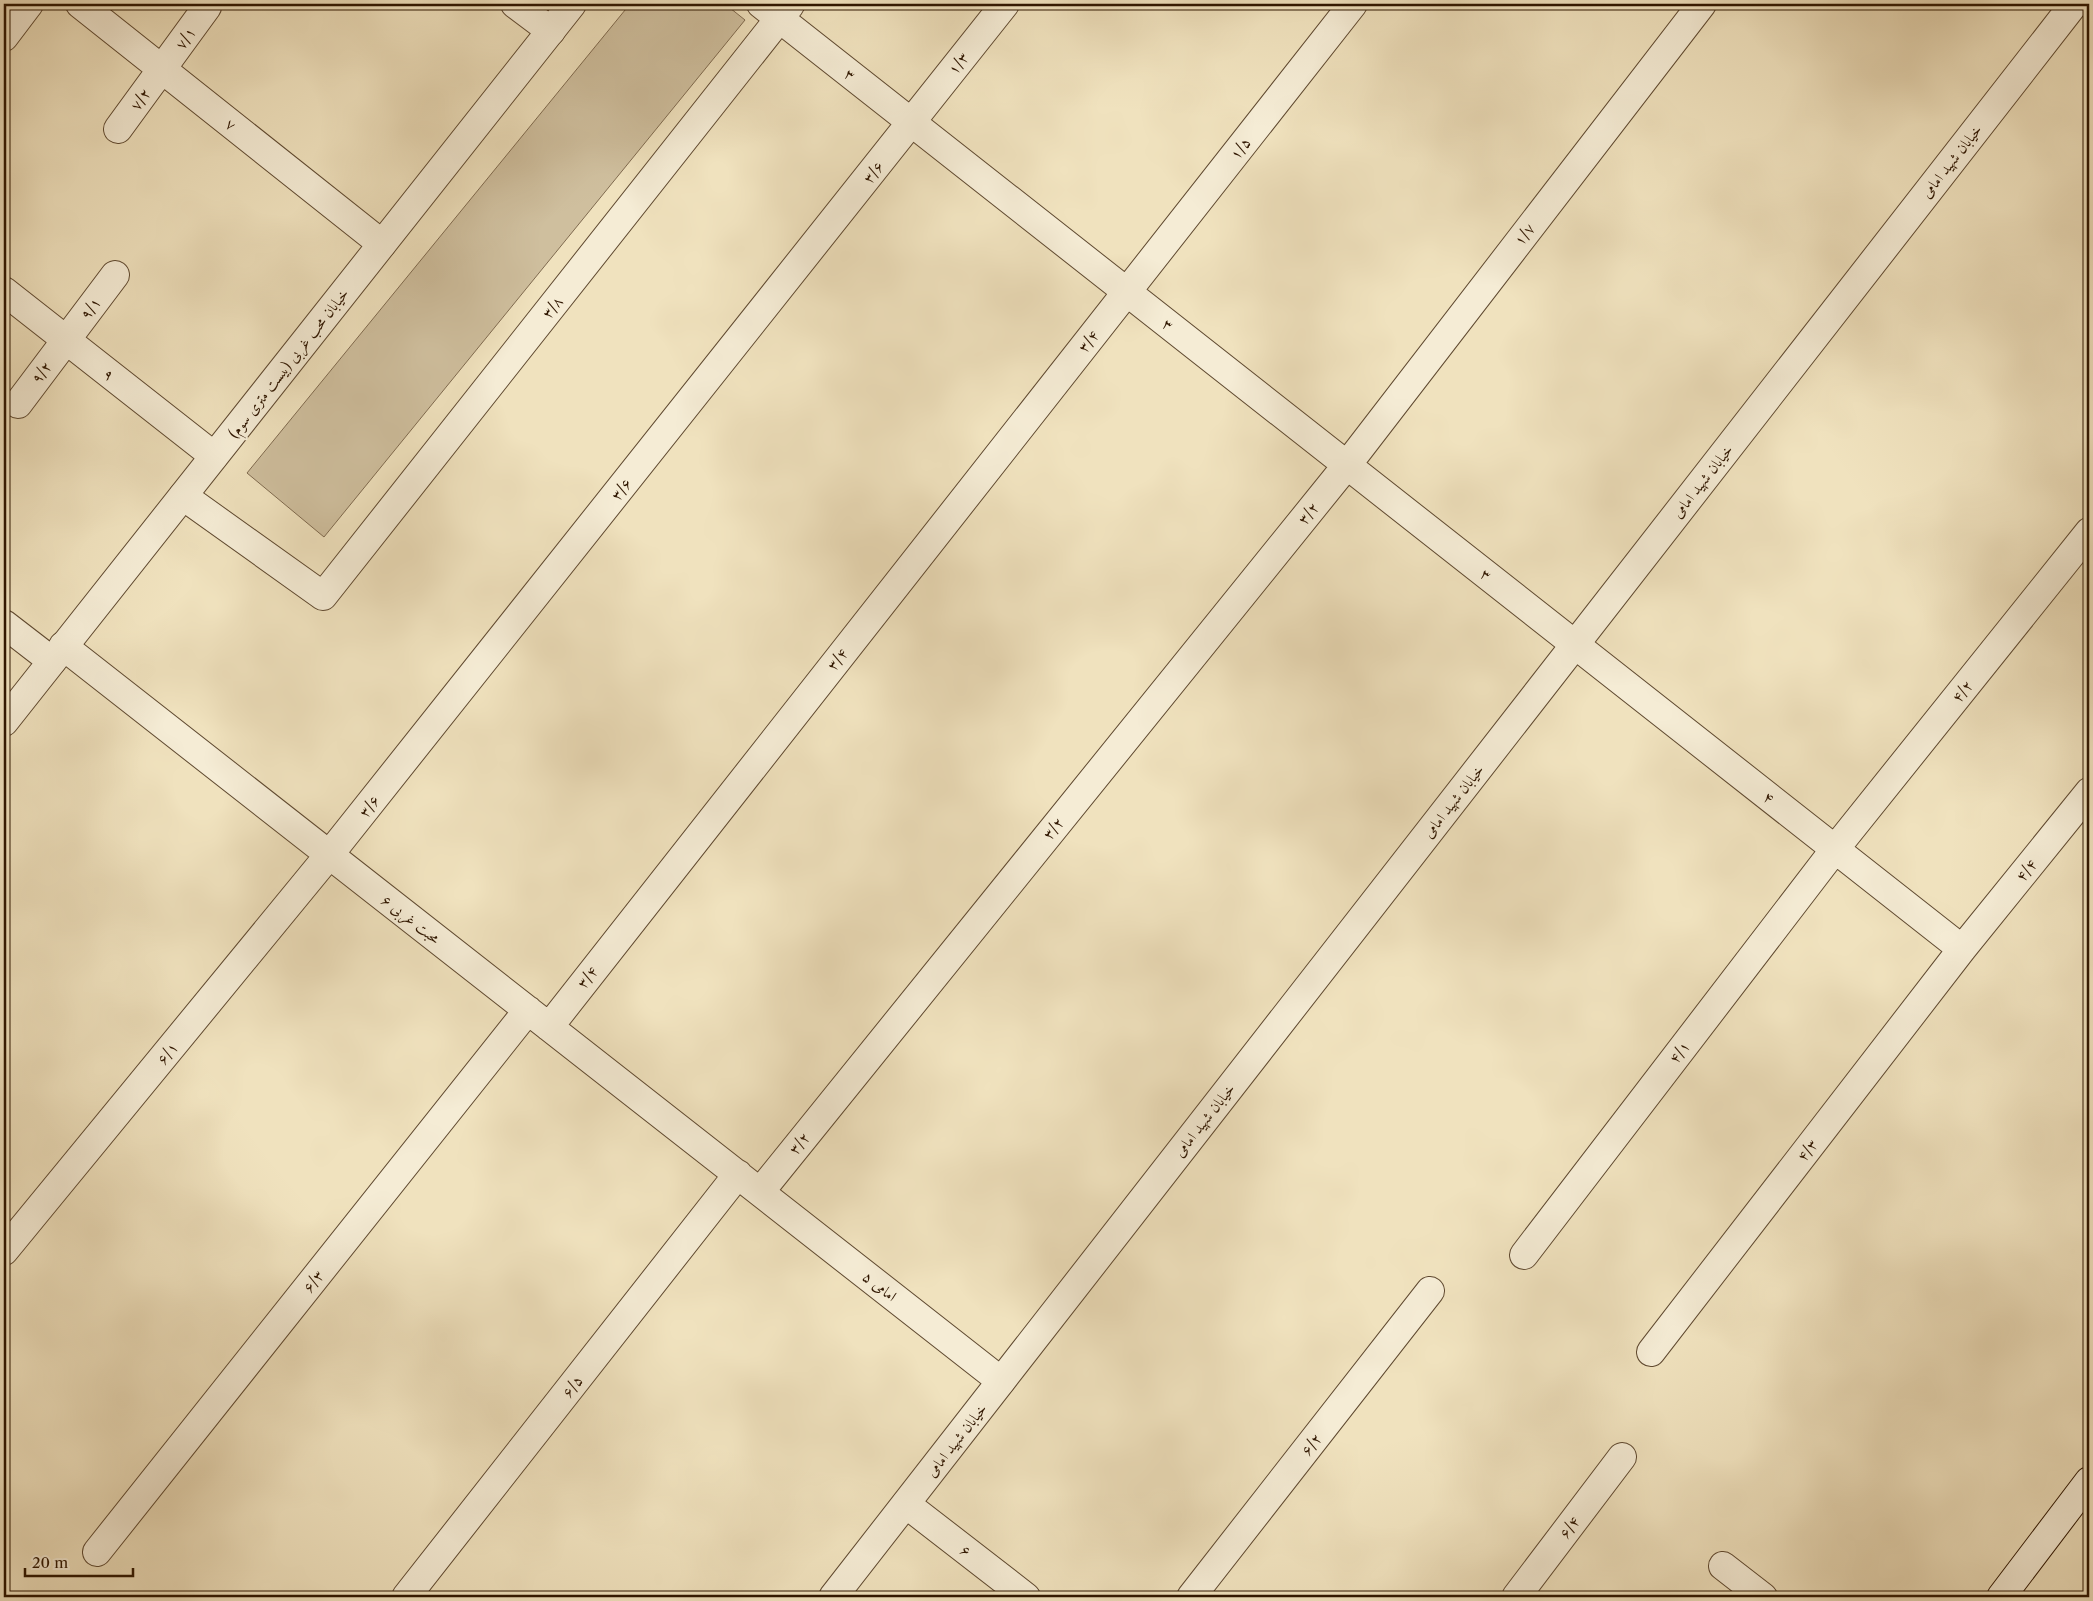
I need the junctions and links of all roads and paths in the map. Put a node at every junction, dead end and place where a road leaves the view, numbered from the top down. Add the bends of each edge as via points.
1 (29, 4) edge
2 (80, 4) edge
3 (515, 4) edge
4 (572, 4) edge
5 (1005, 4) edge
6 (1353, 4) edge
7 (1702, 4) edge
8 (2074, 4) edge
9 (207, 7) dead end
10 (777, 9) edge
11 (551, 31) junction
12 (4, 37) edge
13 (162, 69) junction
14 (912, 122) junction
15 (118, 129) dead end
16 (382, 244) junction
17 (114, 275) dead end
18 (1126, 291) junction
19 (4, 292) edge
20 (65, 340) junction
21 (18, 404) dead end
22 (214, 456) junction
23 (1347, 464) junction
24 (183, 496) junction
25 (2089, 532) edge
26 (4, 624) edge
27 (1575, 644) junction
28 (57, 654) junction
29 (4, 722) edge
30 (2089, 792) edge
31 (1835, 849) junction
32 (329, 855) junction
33 (1962, 949) junction
34 (538, 1018) junction
35 (738, 1174) junction
36 (760, 1192) junction
37 (4, 1251) edge
38 (1524, 1254) dead end
39 (1430, 1291) dead end
40 (1651, 1352) dead end
41 (1001, 1381) junction
42 (1622, 1458) dead end
43 (2089, 1481) edge
44 (906, 1504) junction
45 (97, 1552) dead end
46 (1723, 1566) dead end
47 (406, 1597) edge
48 (833, 1597) edge
49 (1026, 1597) edge
50 (1192, 1597) edge
51 (1516, 1597) edge
52 (1763, 1597) edge
53 (2001, 1597) edge

1 - 12 street
2 - 13 street, ۷
3 - 11 street
4 - 11 street, خیابان محب غربی (بیست متری سوم)
5 - 14 street, ۱/۳
6 - 18 street, ۱/۵
7 - 23 street, ۱/۷
8 - 27 street, خیابان شهید امامی
9 - 13 street, ۷/۱
10 - 14 street, ۳
10 - 24 street, ۳/۸ via 323,596
11 - 16 street, خیابان محب غربی (بیست متری سوم)
13 - 15 street, ۷/۲
13 - 16 street, ۷
14 - 18 street, ۳
14 - 32 street, ۳/۶
16 - 22 street, خیابان محب غربی (بیست متری سوم)
17 - 20 street, ۹/۱
18 - 23 street, ۳
18 - 34 street, ۳/۴
19 - 20 street, ۹
20 - 21 street, ۹/۲
20 - 22 street, ۹
22 - 24 street, خیابان محب غربی (بیست متری سوم)
23 - 27 street, ۳
23 - 36 street, ۳/۲
24 - 28 street, خیابان محب غربی (بیست متری سوم)
25 - 31 street, ۴/۲
26 - 28 street, محبت غربی ۶
27 - 31 street, ۴
27 - 41 street, خیابان شهید امامی
28 - 29 street, خیابان محب غربی (بیست متری سوم)
28 - 32 street, محبت غربی ۶
30 - 33 street, ۴/۴
31 - 33 street, ۴
31 - 38 street, ۴/۱
32 - 34 street, محبت غربی ۶
32 - 37 street, ۶/۱
33 - 40 street, ۴/۳
34 - 35 street, محبت غربی ۶
34 - 45 street, ۶/۳
35 - 36 street, محبت غربی ۶
35 - 47 street, ۶/۵
36 - 41 street, امامی ۵
39 - 50 street, ۶/۲
41 - 44 street, خیابان شهید امامی
42 - 51 street, ۶/۴
43 - 53 street
44 - 48 street, خیابان شهید امامی
44 - 49 street, ۶
46 - 52 street

